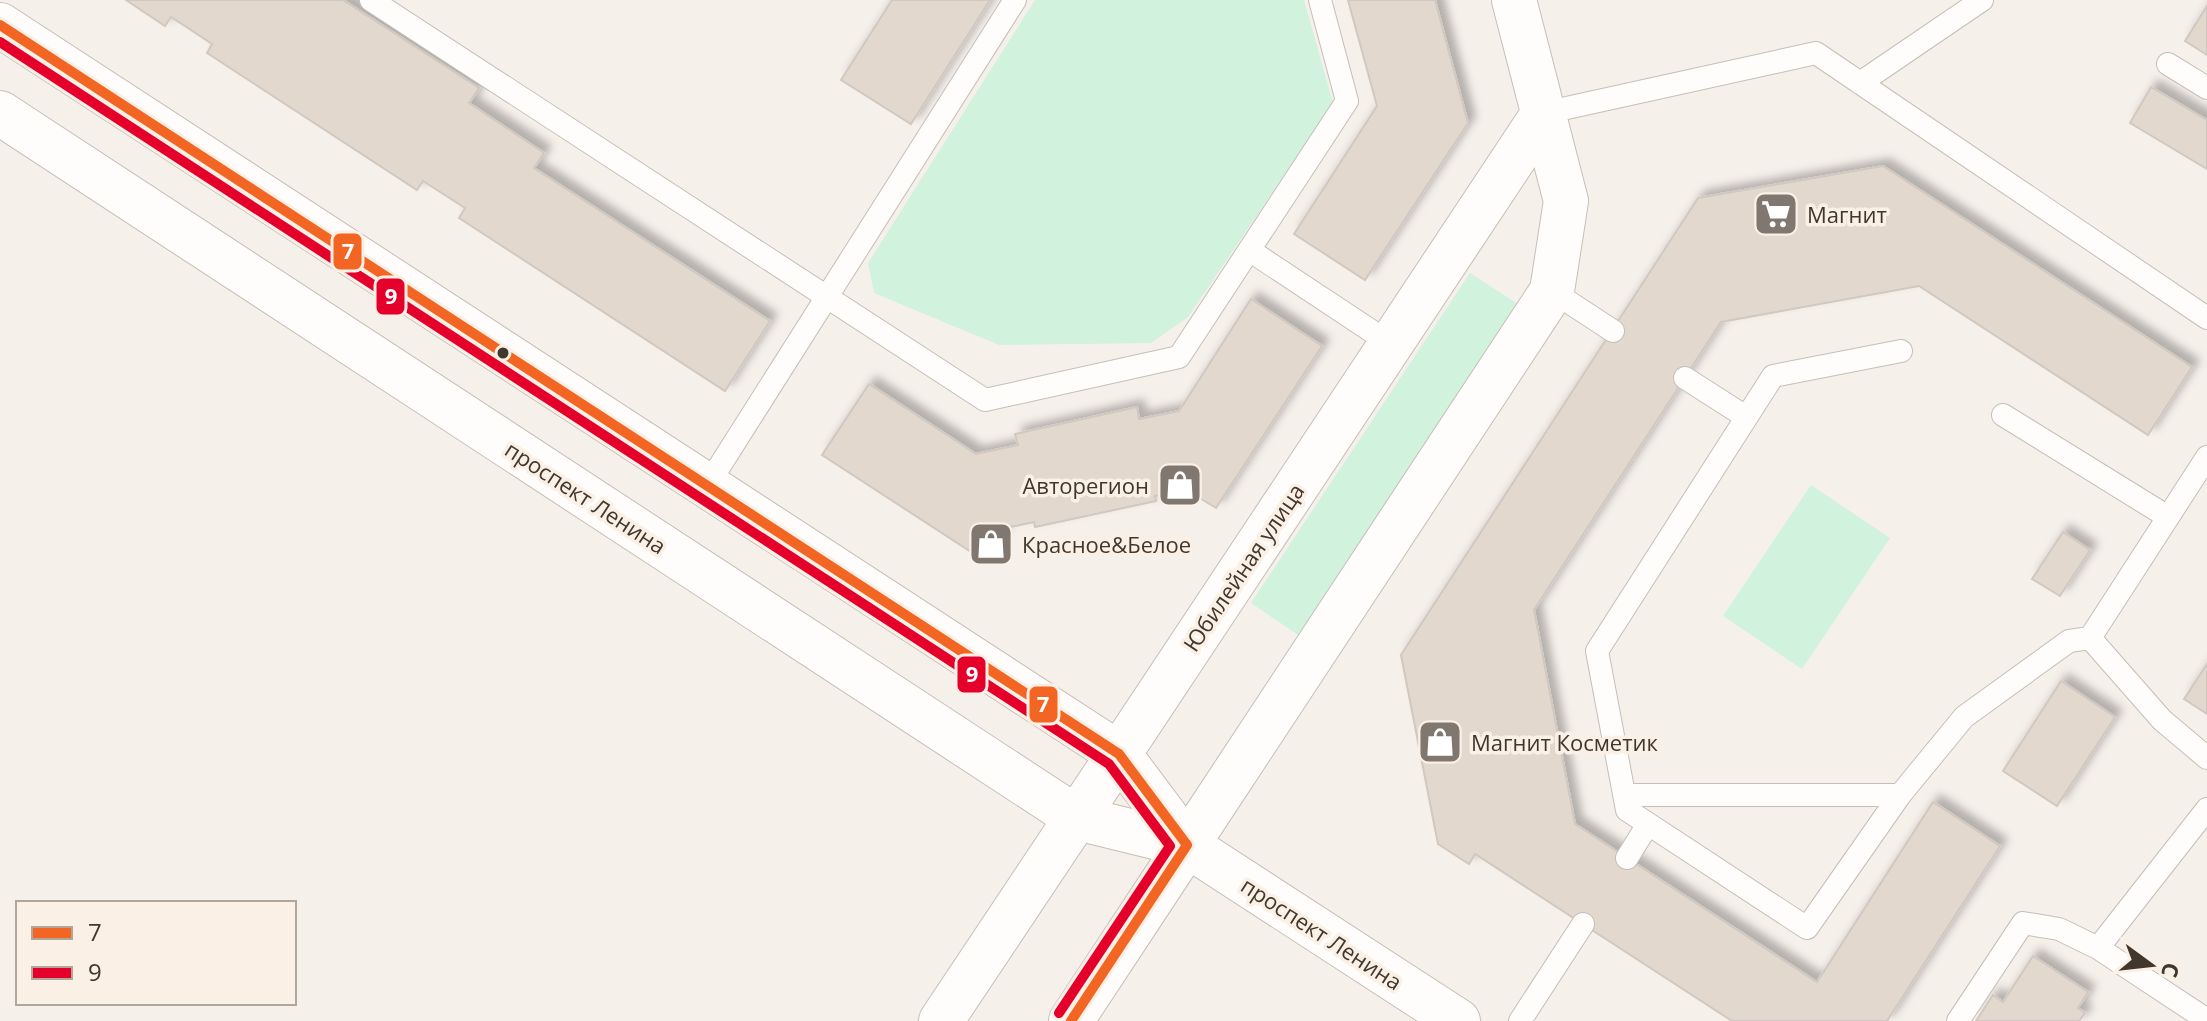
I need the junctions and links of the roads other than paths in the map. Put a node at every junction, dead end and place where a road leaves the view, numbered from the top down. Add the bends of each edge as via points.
1 (371, 0) edge
2 (1015, 0) edge
3 (1320, 0) edge
4 (1514, 0) edge
5 (1982, 0) edge
6 (0, 25) edge
7 (2168, 64) dead end
8 (1860, 83) junction
9 (2207, 88) edge
10 (0, 113) edge
11 (1544, 113) junction
12 (1249, 250) junction
13 (1552, 291) junction
14 (826, 298) junction
15 (2207, 318) edge
16 (1613, 331) dead end
17 (1391, 344) junction
18 (1901, 351) dead end
19 (1685, 378) dead end
20 (2003, 415) dead end
21 (1746, 417) junction
22 (2207, 457) edge
23 (707, 486) junction
24 (2168, 517) junction
25 (2090, 638) junction
26 (1119, 754) junction
27 (2207, 758) edge
28 (1625, 795) junction
29 (1900, 795) junction
30 (2207, 809) edge
31 (1077, 818) junction
32 (1648, 824) junction
33 (1187, 845) junction
34 (1627, 858) dead end
35 (1583, 924) dead end
36 (2098, 948) junction
37 (2207, 1020) edge
38 (941, 1021) edge
39 (1071, 1021) edge
40 (1458, 1021) edge
41 (1520, 1021) edge
42 (1958, 1021) edge

1 - 14 lane
2 - 14 lane
3 - 12 lane via 1347,101
4 - 11 main road
5 - 8 lane
6 - 23 main road, проспект Ленина
7 - 9 lane
8 - 11 lane via 1816,53
8 - 15 lane
10 - 31 main road, проспект Ленина
11 - 13 main road via 1566,201
11 - 17 main road, Юбилейная улица
12 - 14 lane via 1179,357 985,400
12 - 17 lane
13 - 16 lane
13 - 33 main road
14 - 23 lane
17 - 26 main road, Юбилейная улица
18 - 21 lane via 1773,376
19 - 21 lane
20 - 24 lane
21 - 28 lane via 1597,651
22 - 24 lane
23 - 26 main road, проспект Ленина
24 - 25 lane
25 - 27 lane via 2162,720
25 - 29 lane via 2069,641 1964,717
26 - 31 main road, Юбилейная улица
26 - 33 main road, проспект Ленина
28 - 29 lane
28 - 32 lane via 1627,810
29 - 32 lane via 1807,928
30 - 36 lane
31 - 33 main road, проспект Ленина
31 - 38 main road, Юбилейная улица
32 - 34 lane
33 - 39 main road
33 - 40 main road, проспект Ленина
35 - 41 lane
36 - 37 lane
36 - 42 lane via 2059,929 2023,923

